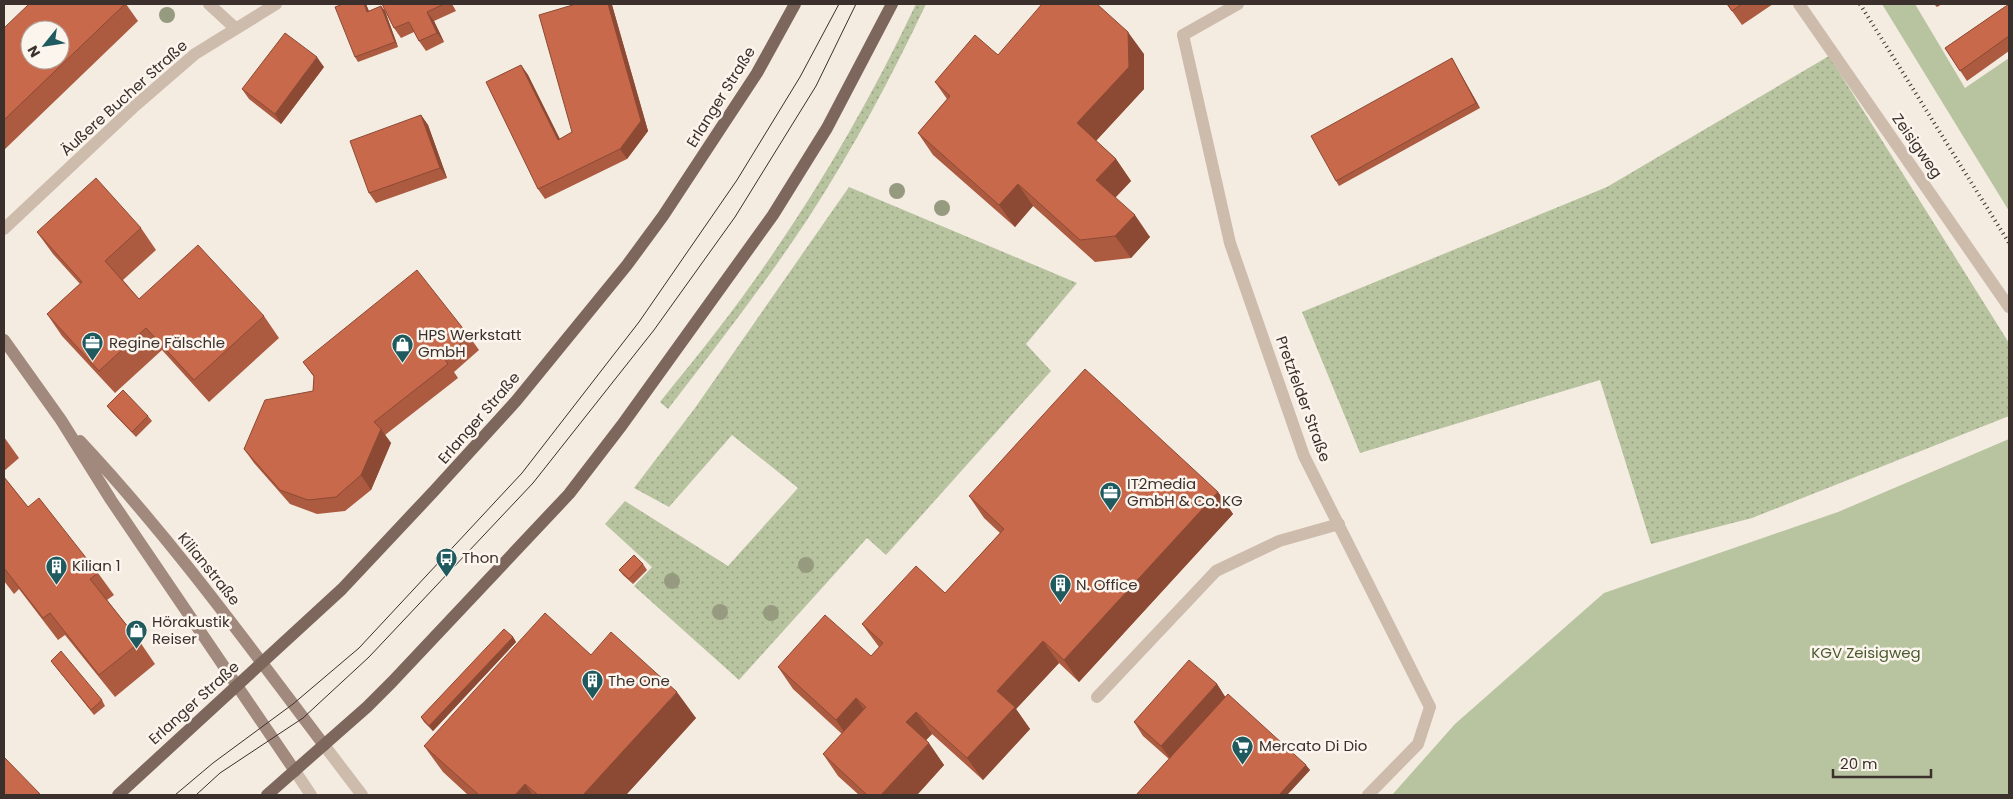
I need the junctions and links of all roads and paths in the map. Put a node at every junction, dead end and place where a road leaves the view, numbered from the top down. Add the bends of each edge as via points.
1 (209, 4) edge
2 (276, 4) edge
3 (795, 4) edge
4 (892, 4) edge
5 (1238, 4) edge
6 (1799, 4) edge
7 (235, 28) junction
8 (4, 229) edge
9 (2009, 307) edge
10 (4, 340) edge
11 (61, 420) junction
12 (1338, 524) junction
13 (262, 664) junction
14 (238, 686) junction
15 (1097, 697) dead end
16 (324, 745) junction
17 (295, 771) junction
18 (118, 795) edge
19 (267, 795) edge
20 (311, 795) edge
21 (362, 795) edge
22 (1368, 795) edge

1 - 7 street
2 - 7 street, Äußere Bucher Straße
3 - 13 main road, Erlanger Straße via 757,73 677,196 560,348 476,447 408,520 342,589
4 - 16 main road via 827,128 773,215 604,450 552,513 401,673
5 - 12 street, Pretzfelder Straße via 1183,35 1230,243 1304,456
6 - 9 street, Zeisigweg
7 - 8 street, Äußere Bucher Straße via 195,54 136,105
10 - 11 main road, Kilianstraße
11 - 13 main road, Kilianstraße via 123,486
11 - 14 main road, Kilianstraße via 111,500
12 - 15 street via 1279,541 1216,571
12 - 22 street, Pretzfelder Straße via 1430,707 1418,744
13 - 14 main road, Erlanger Straße
13 - 16 main road, Kilianstraße
14 - 17 main road, Kilianstraße
14 - 18 main road, Erlanger Straße
16 - 17 main road
16 - 21 street
17 - 19 main road
17 - 20 street

